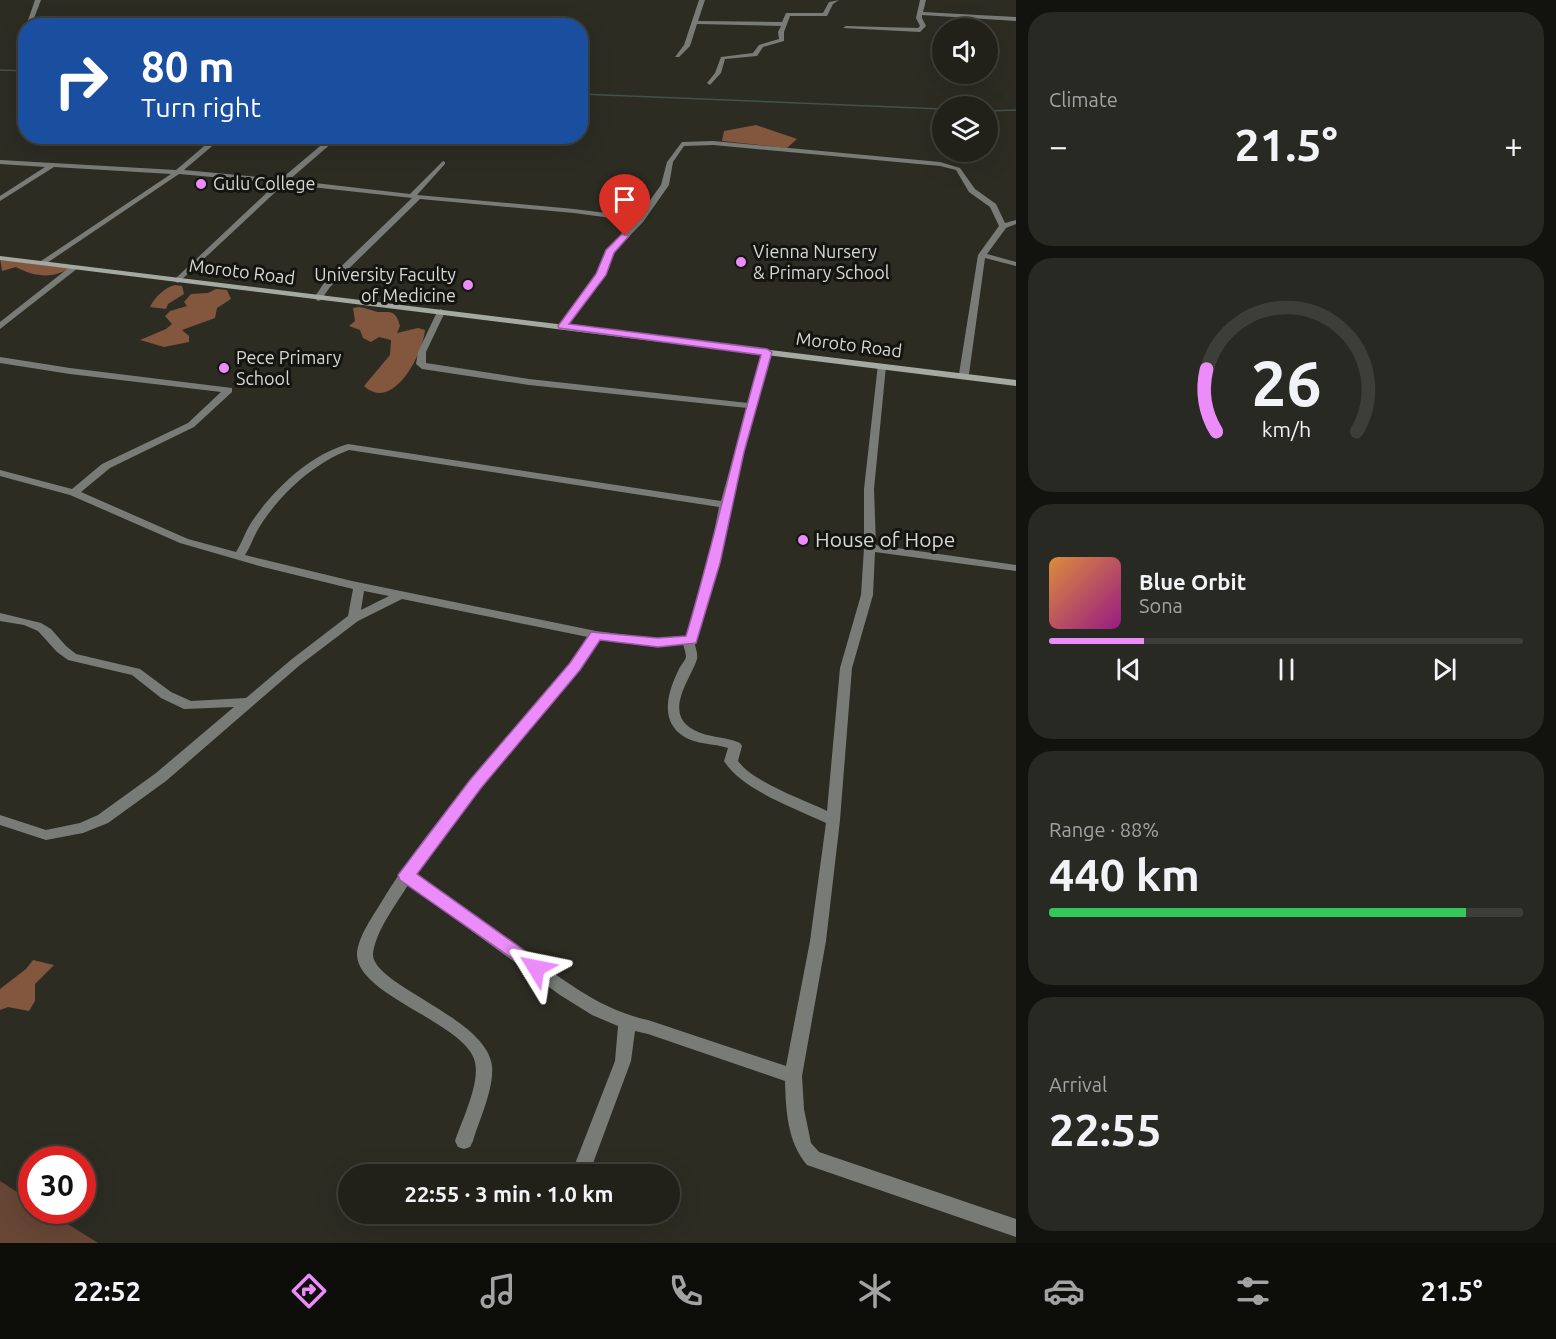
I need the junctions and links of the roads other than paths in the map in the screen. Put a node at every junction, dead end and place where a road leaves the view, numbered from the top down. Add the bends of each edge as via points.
1 (38, 0) edge
2 (702, 0) edge
3 (836, 0) edge
4 (923, 0) edge
5 (920, 13) junction
6 (31, 18) edge
7 (1016, 20) edge
8 (694, 22) junction
9 (784, 24) junction
10 (846, 28) dead end
11 (677, 56) dead end
12 (710, 83) dead end
13 (211, 144) edge
14 (327, 144) edge
15 (0, 162) edge
16 (443, 163) dead end
17 (52, 165) junction
18 (178, 172) junction
19 (282, 182) junction
20 (415, 197) junction
21 (0, 199) edge
22 (640, 220) junction
23 (1016, 222) edge
24 (1003, 226) junction
25 (982, 255) junction
26 (0, 258) edge
27 (44, 263) junction
28 (1016, 264) edge
29 (74, 268) junction
30 (178, 281) junction
31 (318, 298) junction
32 (441, 312) junction
33 (0, 326) edge
34 (563, 326) junction
35 (767, 352) junction
36 (0, 360) edge
37 (881, 366) junction
38 (964, 374) junction
39 (1016, 382) edge
40 (751, 406) junction
41 (0, 473) edge
42 (74, 493) junction
43 (725, 505) junction
44 (870, 548) junction
45 (238, 557) junction
46 (1016, 568) edge
47 (359, 587) junction
48 (400, 595) junction
49 (0, 617) edge
50 (354, 618) junction
51 (596, 635) junction
52 (691, 639) junction
53 (251, 702) junction
54 (0, 820) edge
55 (833, 820) junction
56 (406, 875) junction
57 (627, 1024) junction
58 (793, 1076) junction
59 (464, 1141) dead end
60 (584, 1164) edge
61 (1016, 1228) edge

1 - 6 street
2 - 8 street
3 - 9 street via 825,15 788,14
4 - 5 street
5 - 7 street
5 - 10 street via 923,26 916,31
8 - 9 street
8 - 11 street via 687,46
9 - 12 street via 783,38 761,46 753,56 723,58
13 - 18 street
14 - 19 street
15 - 17 street
16 - 20 street
17 - 18 street
17 - 21 street
18 - 19 street
18 - 27 street
19 - 20 street
19 - 30 street
20 - 22 street
20 - 31 street
22 - 24 street via 665,185 678,146 687,142 954,166 972,190 993,206
22 - 34 street via 609,252 601,275
23 - 24 street
24 - 25 street
25 - 28 street
25 - 38 street
26 - 27 main road, Moroto Road
27 - 29 main road, Moroto Road
29 - 30 main road, Moroto Road
29 - 33 street
30 - 31 main road, Moroto Road
31 - 32 main road, Moroto Road
32 - 34 main road, Moroto Road
32 - 40 street via 422,352 421,364 429,368
34 - 35 main road, Moroto Road
35 - 37 main road, Moroto Road
35 - 40 street
36 - 42 street via 229,390 191,425 106,466
37 - 38 main road, Moroto Road
37 - 44 street via 869,489
38 - 39 main road, Moroto Road
40 - 43 street
41 - 42 street
42 - 45 street via 184,541
43 - 45 street via 348,447 329,453 301,476 259,520
43 - 52 street via 714,563
44 - 46 street
44 - 55 street via 864,610 846,668
45 - 47 street
47 - 48 street
47 - 50 street
48 - 50 street
48 - 51 street
49 - 53 street via 46,630 63,652 72,657 136,672 166,695 189,706
50 - 53 street
51 - 52 street via 658,643
51 - 56 street
52 - 55 street via 688,649 692,657 684,668 672,708 681,730 704,740 735,746 731,761 743,776
53 - 54 street via 161,777 103,819 83,828 46,835
55 - 58 street via 818,941
56 - 57 street via 591,1006
56 - 59 street via 371,937 365,957 369,968 385,984 430,1010 470,1043 483,1060 482,1080
57 - 58 street via 648,1027
57 - 60 street via 623,1061
58 - 61 street via 803,1147 813,1159

